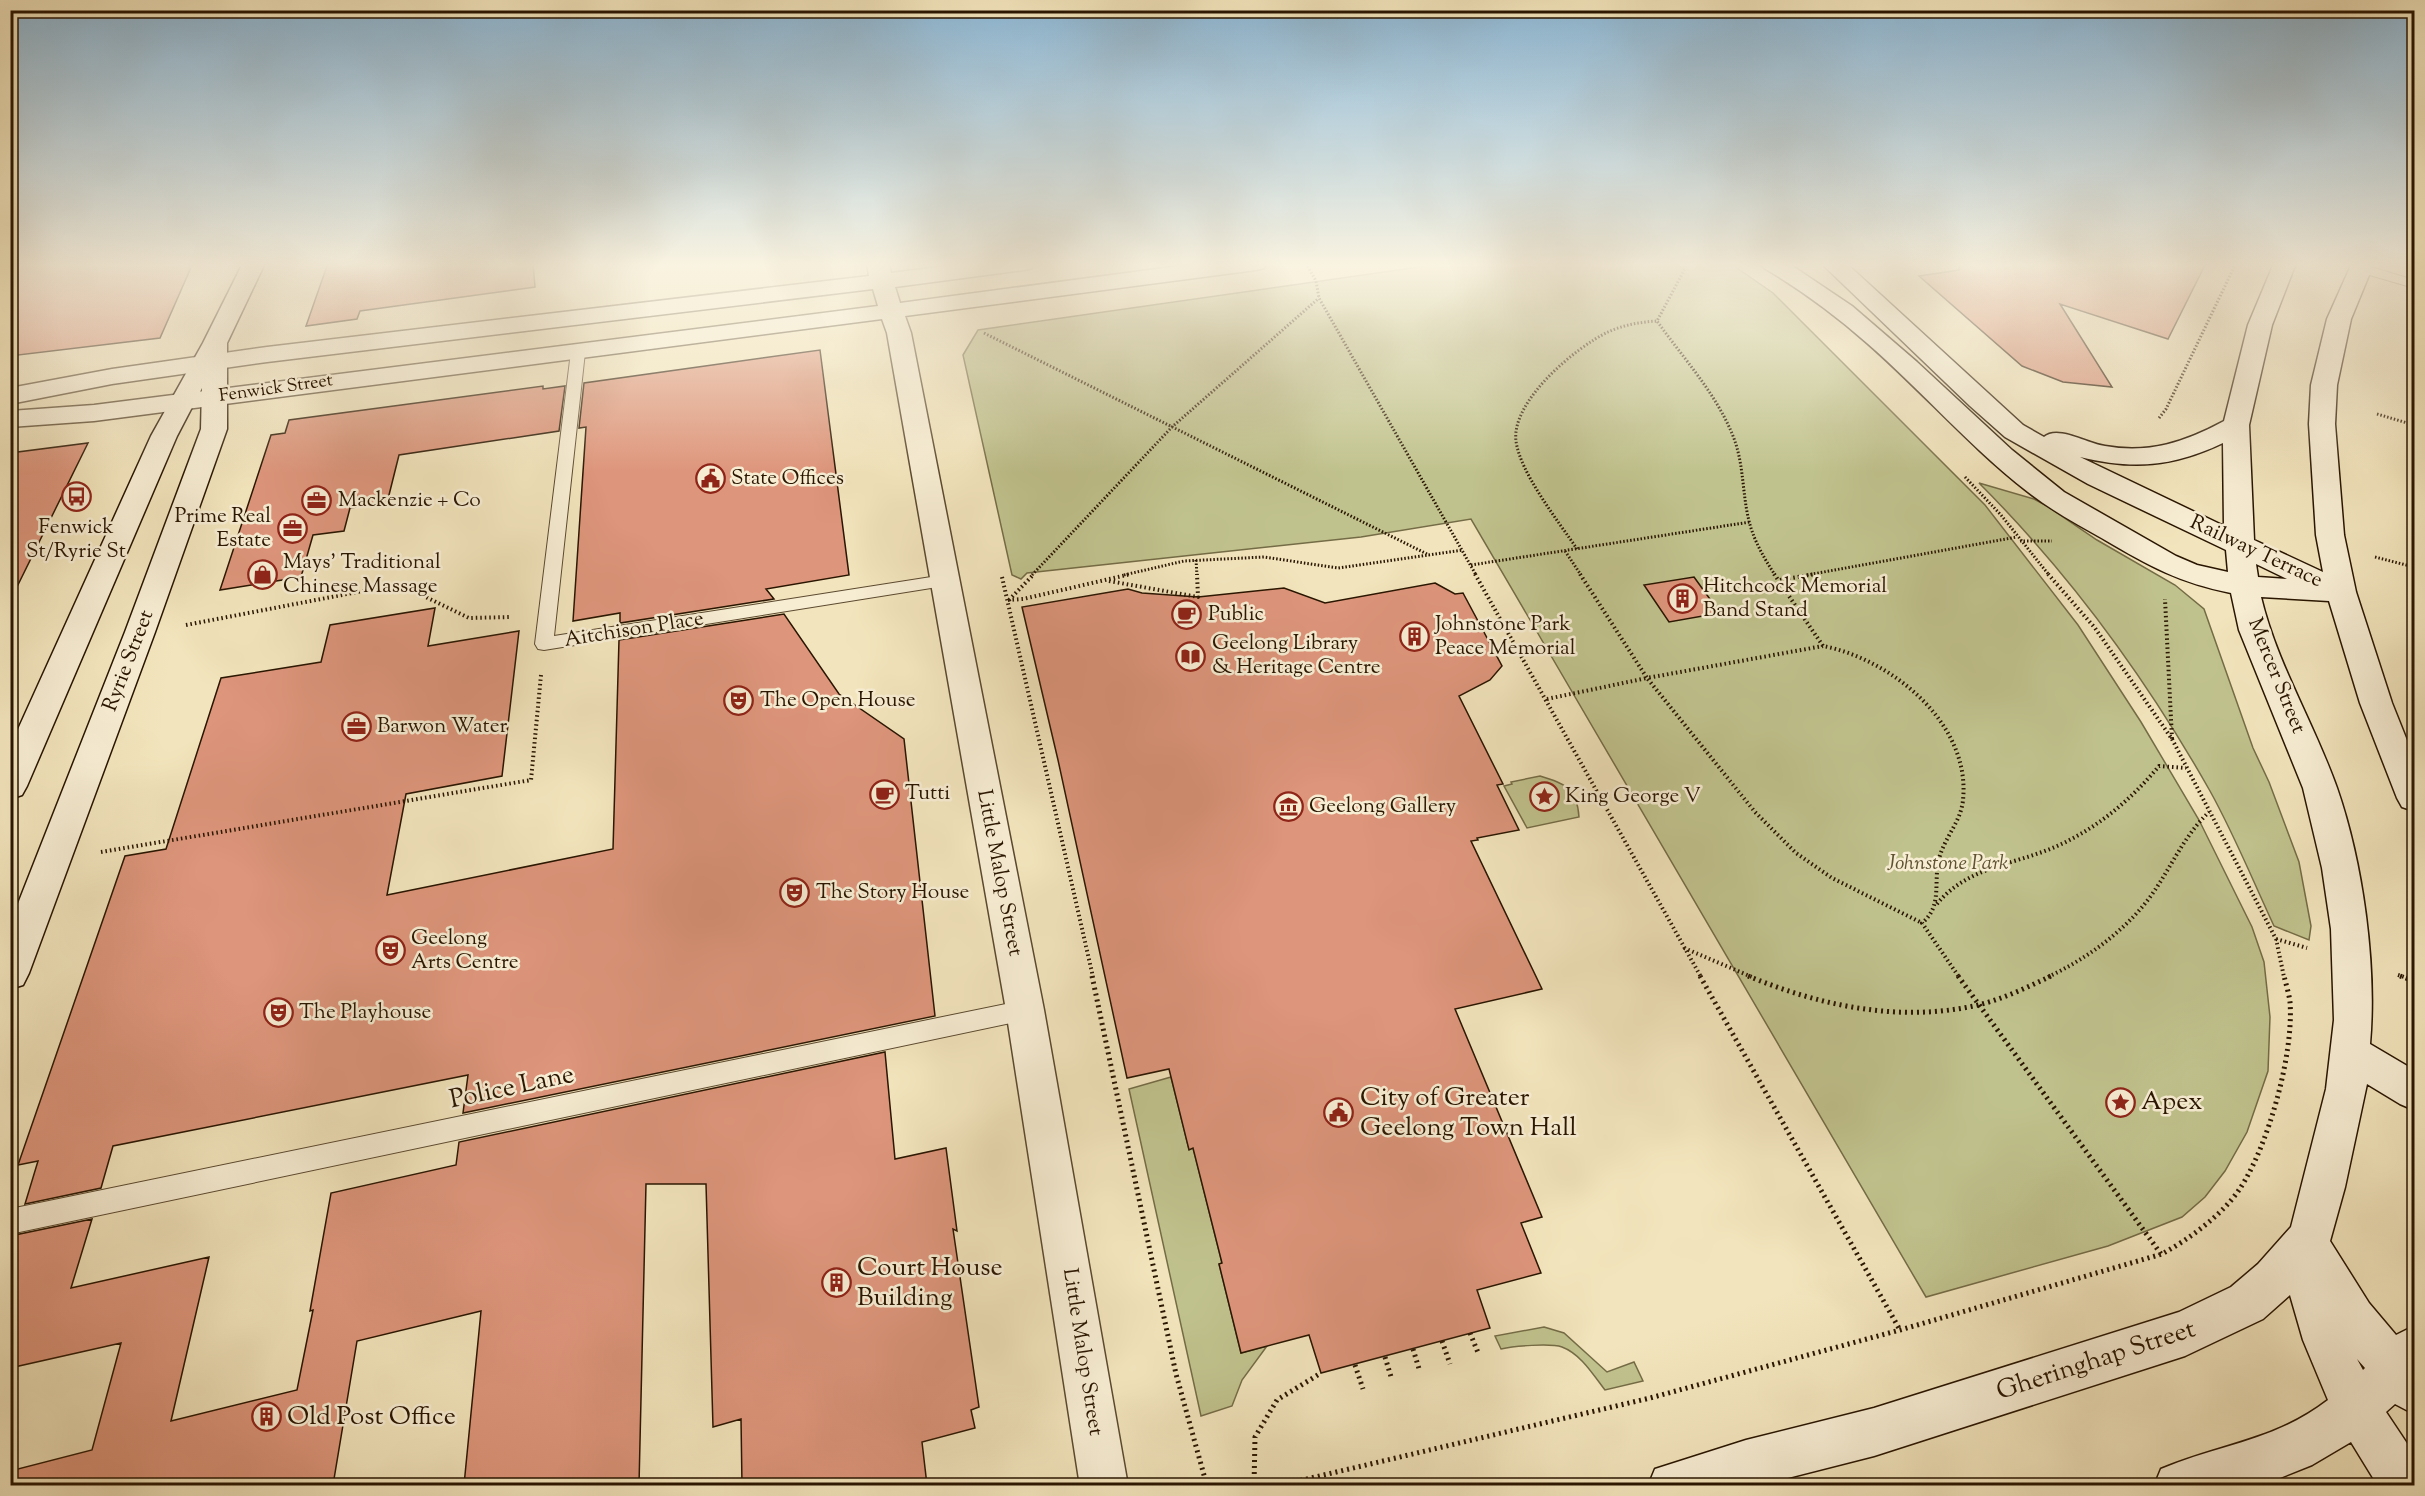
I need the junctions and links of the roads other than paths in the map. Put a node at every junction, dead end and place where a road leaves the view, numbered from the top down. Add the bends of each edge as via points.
1 (221, 333) edge
2 (423, 333) edge
3 (582, 333) edge
4 (667, 333) edge
5 (899, 333) edge
6 (1868, 333) edge
7 (1906, 333) edge
8 (2258, 333) edge
9 (2335, 333) edge
10 (578, 352) junction
11 (210, 356) junction
12 (10, 396) edge
13 (215, 397) junction
14 (1979, 401) junction
15 (182, 402) junction
16 (10, 419) edge
17 (2236, 425) junction
18 (2239, 544) junction
19 (944, 581) junction
20 (2244, 586) junction
21 (2341, 592) junction
22 (10, 786) edge
23 (2415, 798) edge
24 (10, 973) edge
25 (1025, 1010) junction
26 (2351, 1054) junction
27 (2415, 1066) edge
28 (2415, 1091) edge
29 (10, 1222) edge
30 (2306, 1243) junction
31 (2408, 1370) edge
32 (2358, 1408) junction
33 (1751, 1474) edge
34 (1104, 1485) edge
35 (1672, 1485) edge
36 (2178, 1485) edge
37 (2408, 1485) edge

1 - 11 street, Ryrie Street
2 - 11 street, Fenwick Street
3 - 10 street, Aitchison Place
4 - 10 street, Fenwick Street
5 - 19 street, Little Malop Street
6 - 20 street, Railway Terrace via 2049,495 2175,567
7 - 14 street, Railway Terrace
8 - 17 street, Mercer Street
9 - 21 street via 2322,415 2330,535
10 - 13 street, Fenwick Street
10 - 19 lane, Aitchison Place via 544,644
11 - 12 street, Fenwick Street
11 - 13 street, Ryrie Street
11 - 15 street, Ryrie Street
13 - 15 street, Fenwick Street
13 - 24 street, Ryrie Street via 214,429
14 - 17 street via 2014,423 2112,456 2183,452
14 - 18 street, Railway Terrace via 2014,431 2047,451
15 - 16 street, Fenwick Street
15 - 22 street, Ryrie Street
17 - 18 street, Mercer Street
18 - 20 street, Mercer Street
18 - 21 street, Railway Terrace
19 - 25 street, Little Malop Street
20 - 21 street, Railway Terrace
20 - 26 street, Mercer Street via 2254,630 2320,788 2340,868 2352,961
21 - 23 street via 2376,703
25 - 29 lane, Police Lane
25 - 34 street, Little Malop Street
26 - 27 street
26 - 28 street
26 - 30 street, Gheringhap Street via 2324,1187
30 - 31 street via 2353,1319
30 - 32 street via 2307,1268 2319,1318
30 - 33 street, Gheringhap Street via 2274,1280 2247,1303 2185,1333
31 - 32 street
32 - 36 street via 2302,1444
32 - 37 street
33 - 35 street, Gheringhap Street

